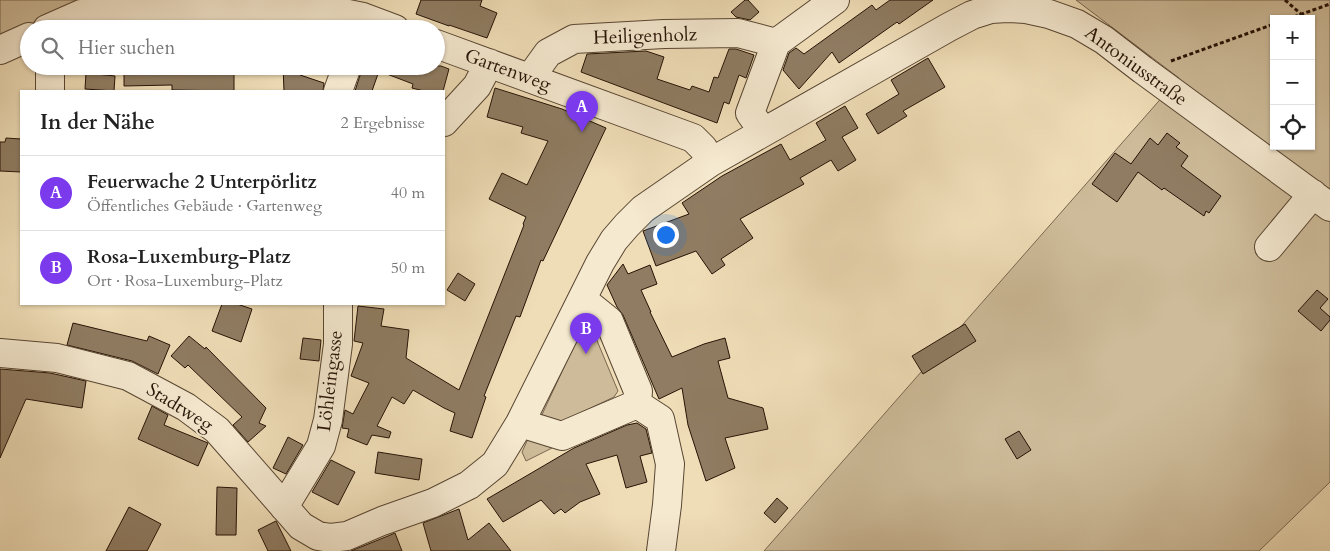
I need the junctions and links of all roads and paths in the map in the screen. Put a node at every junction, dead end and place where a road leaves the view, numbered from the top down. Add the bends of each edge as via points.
1 (835, 0) edge
2 (1285, 0) edge
3 (1006, 4) edge
4 (1330, 4) edge
5 (328, 5) edge
6 (1301, 14) joint
7 (68, 20) edge
8 (356, 20) edge
9 (1270, 25) edge
10 (20, 41) edge
11 (776, 43) junction
12 (445, 47) edge
13 (0, 50) edge
14 (489, 63) junction
15 (1143, 70) junction
16 (50, 75) edge
17 (344, 75) edge
18 (530, 78) junction
19 (50, 90) edge
20 (338, 90) edge
21 (445, 121) edge
22 (763, 132) junction
23 (711, 162) junction
24 (1321, 201) edge
25 (1269, 247) dead end
26 (338, 305) edge
27 (578, 308) junction
28 (0, 353) edge
29 (637, 404) junction
30 (520, 423) junction
31 (284, 507) junction
32 (314, 544) edge
33 (661, 551) edge

1 - 11 street
2 - 6 path
3 - 15 street, Antoniusstraße via 1077,24
3 - 22 street, Antoniusstraße via 972,15 949,27
4 - 6 path
5 - 7 street via 82,14
5 - 8 street
9 - 15 path
10 - 13 street
11 - 18 street, Heiligenholz via 738,33 574,39 548,54
11 - 22 street via 750,113
12 - 14 street, Gartenweg
14 - 18 street, Gartenweg
14 - 21 street via 477,86
15 - 24 street, Antoniusstraße
16 - 19 street
17 - 20 street
18 - 23 street, Gartenweg via 693,138
22 - 23 street, Antoniusstraße
23 - 27 street, Antoniusstraße via 642,209 627,225 600,263
24 - 25 street
26 - 31 street, Löhleingasse via 338,344 328,420 321,446
27 - 29 street via 609,322 638,391
27 - 30 street, Antoniusstraße
28 - 31 street, Stadtweg via 57,358 128,376 186,407 217,430
29 - 30 street via 562,436
29 - 33 street via 660,419 670,464
30 - 32 street, Antoniusstraße via 495,464 469,485 347,536
31 - 32 street, Stadtweg

